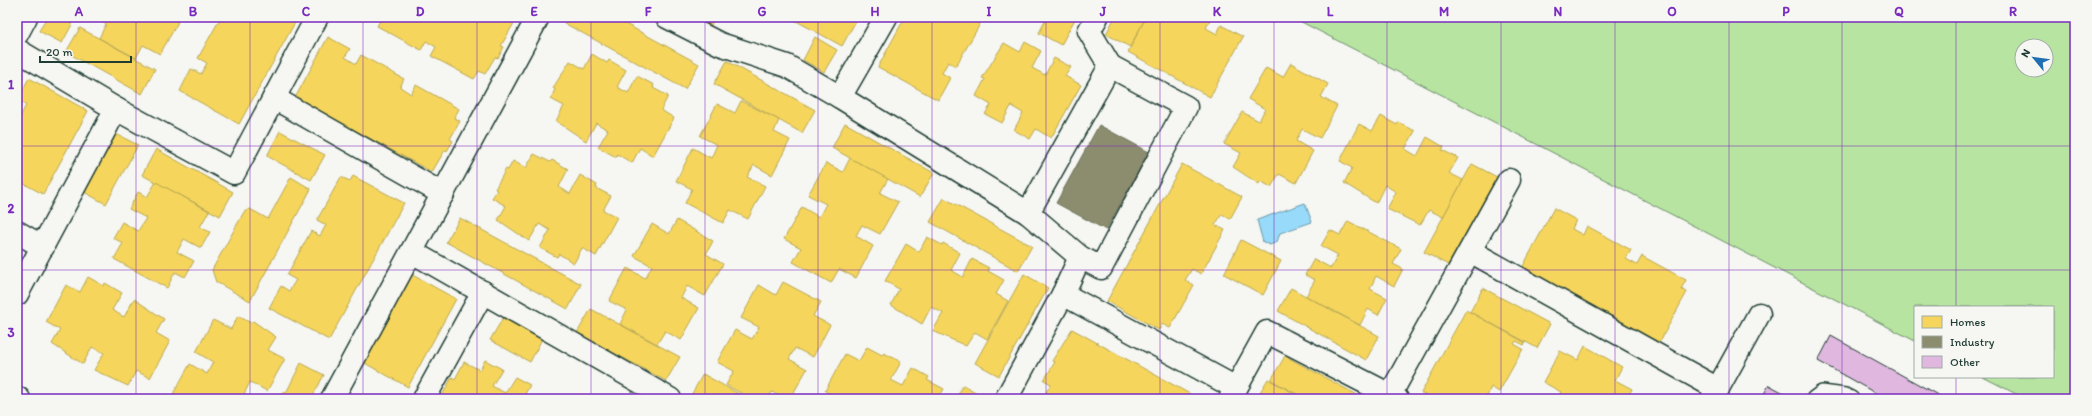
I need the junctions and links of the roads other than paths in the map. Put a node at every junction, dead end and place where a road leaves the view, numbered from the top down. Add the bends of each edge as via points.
1 (26, 17) edge
2 (317, 17) edge
3 (538, 17) edge
4 (667, 17) edge
5 (886, 17) edge
6 (1097, 17) edge
7 (17, 34) edge
8 (17, 50) edge
9 (1110, 66) junction
10 (840, 97) junction
11 (274, 98) junction
12 (116, 110) junction
13 (1509, 180) dead end
14 (443, 194) junction
15 (1028, 213) junction
16 (17, 232) edge
17 (43, 247) junction
18 (1470, 250) junction
19 (412, 252) junction
20 (1080, 257) junction
21 (483, 292) junction
22 (17, 294) edge
23 (1063, 294) junction
24 (1759, 314) dead end
25 (1233, 394) edge
26 (1715, 394) edge
27 (1394, 397) edge
28 (332, 399) edge
29 (424, 399) edge
30 (670, 399) edge
31 (1006, 399) edge
32 (1814, 399) edge
33 (1851, 399) edge

1 - 7 street
2 - 11 street
3 - 14 street
4 - 10 street via 720,44 787,66
5 - 10 street
6 - 9 street via 1089,31
8 - 12 street
9 - 15 street
9 - 20 street via 1186,107 1101,268
10 - 15 street
11 - 12 street via 234,173
11 - 14 street
12 - 17 street
13 - 18 street
14 - 19 street
15 - 20 street
16 - 17 street
17 - 22 street
18 - 26 street
18 - 27 street
19 - 21 street
19 - 28 street
20 - 23 street
21 - 29 street
21 - 30 street
23 - 25 street
23 - 31 street
24 - 26 street
25 - 27 street via 1267,332
32 - 33 lane via 1822,393

